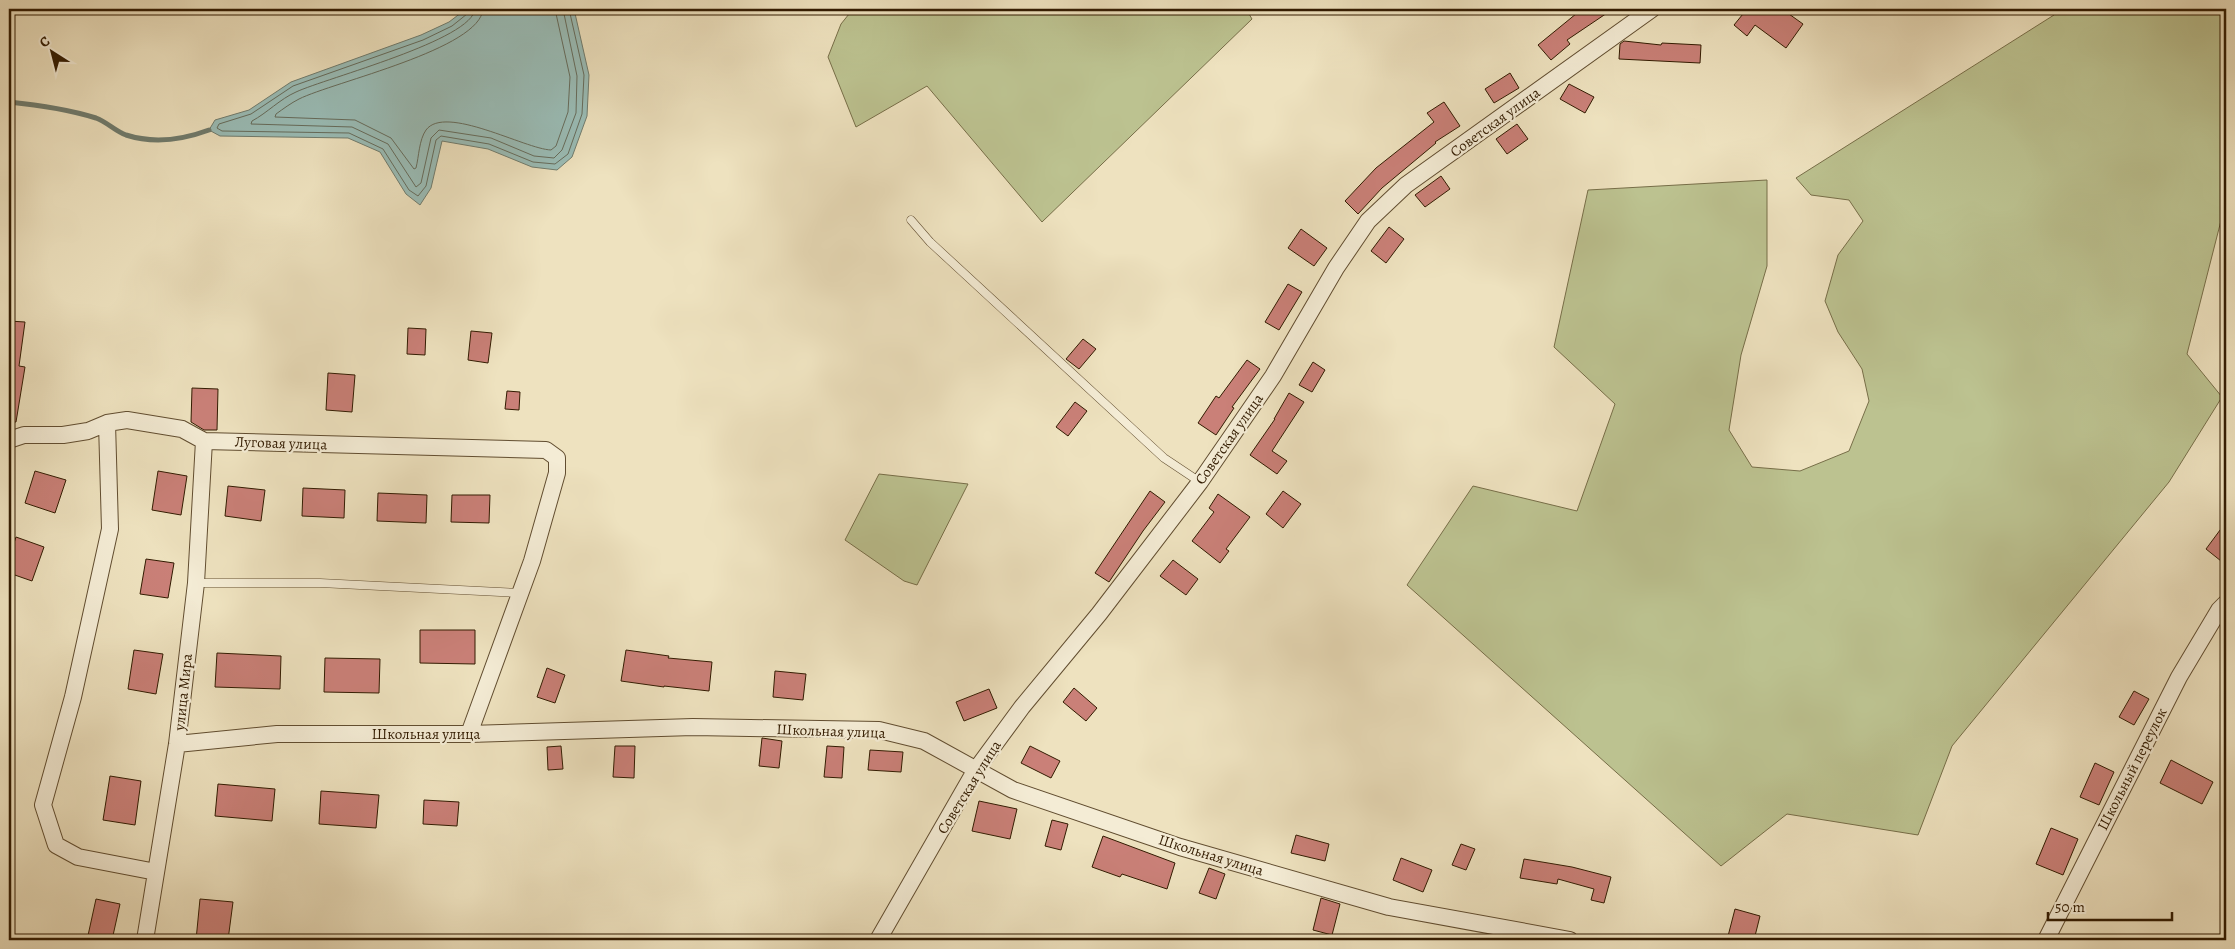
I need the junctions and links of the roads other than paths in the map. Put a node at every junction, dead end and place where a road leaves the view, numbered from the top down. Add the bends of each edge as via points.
1 (1652, 9) edge
2 (911, 220) dead end
3 (107, 423) junction
4 (9, 440) edge
5 (204, 441) junction
6 (1200, 482) junction
7 (196, 582) junction
8 (520, 594) junction
9 (2226, 603) edge
10 (468, 734) junction
11 (178, 744) junction
12 (975, 771) junction
13 (156, 872) junction
14 (145, 940) edge
15 (878, 940) edge
16 (1570, 940) edge
17 (2046, 940) edge

1 - 6 street, Советская улица via 1406,185 1368,221 1336,268 1273,376
2 - 6 lane via 930,242 1164,458
3 - 4 street, Луговая улица via 88,431 24,435
3 - 5 street, Луговая улица via 127,420 182,429
3 - 13 street via 110,529 73,697 43,805 56,845 78,857
5 - 7 street, улица Мира
5 - 8 street, Луговая улица via 546,450 557,458 557,473
6 - 12 street, Советская улица
7 - 8 lane via 320,583
7 - 11 street, улица Мира
8 - 10 street
9 - 17 street, Школьный переулок via 2179,677
10 - 11 street, Школьная улица via 277,734
10 - 12 street, Школьная улица via 693,727 879,730 924,741
11 - 13 street, улица Мира
12 - 15 street, Советская улица
12 - 16 street, Школьная улица via 1013,790 1180,847 1370,902
13 - 14 street, улица Мира

